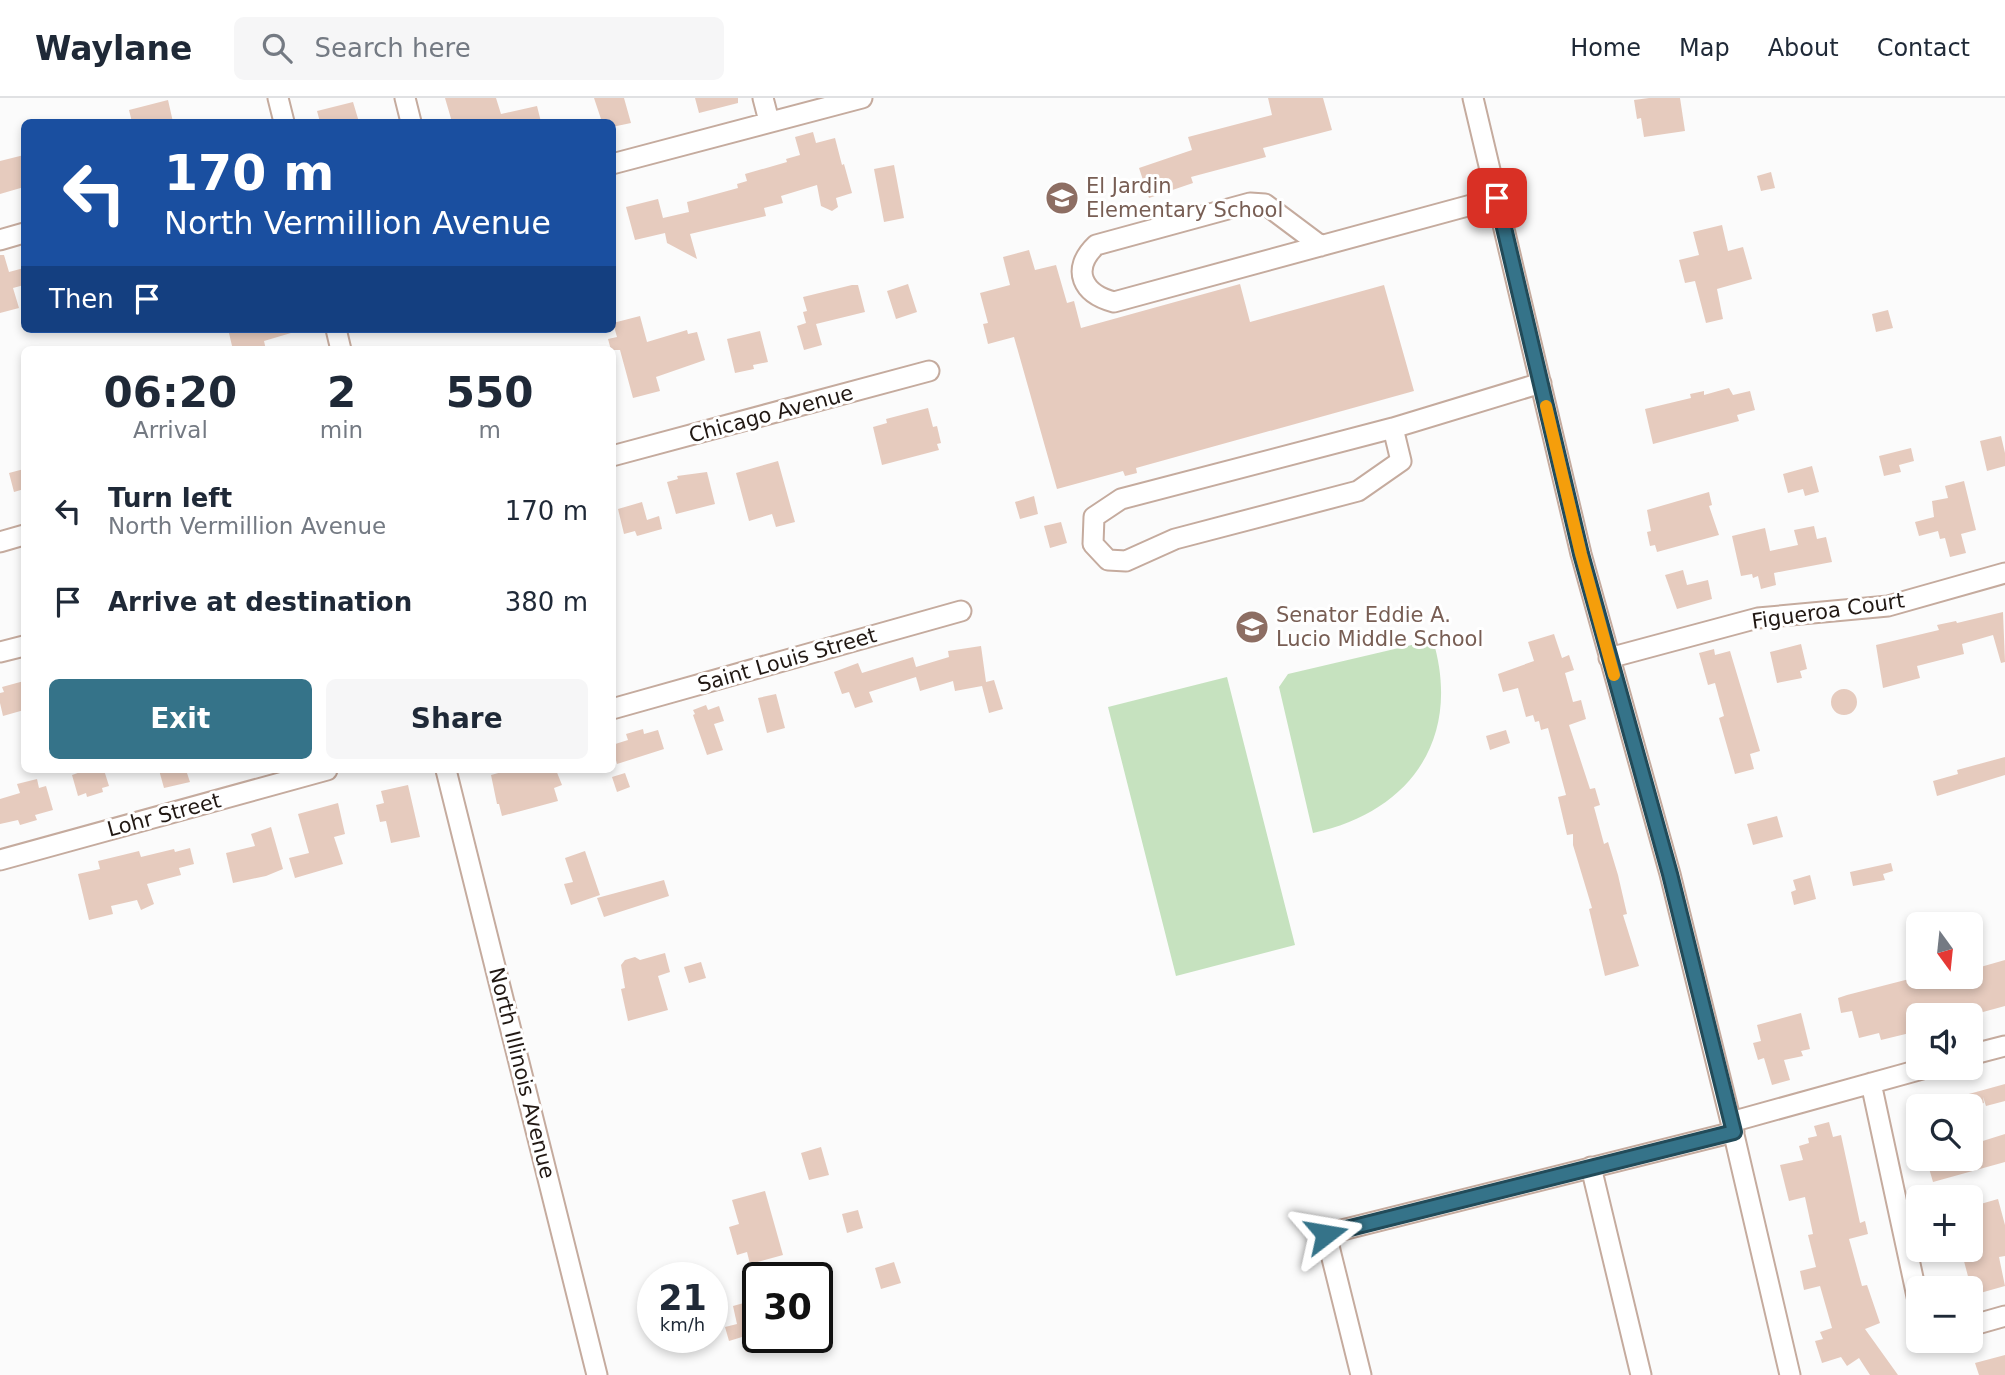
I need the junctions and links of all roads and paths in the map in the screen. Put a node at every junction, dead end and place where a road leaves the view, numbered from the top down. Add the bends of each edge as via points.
1 (278, 98) edge
2 (405, 98) edge
3 (763, 98) edge
4 (862, 98) edge
5 (1474, 98) edge
6 (283, 119) edge
7 (410, 119) edge
8 (769, 121) junction
9 (616, 163) edge
10 (1497, 198) junction
11 (21, 234) edge
12 (0, 240) edge
13 (1321, 246) junction
14 (929, 371) dead end
15 (1541, 383) junction
16 (1393, 428) junction
17 (616, 455) edge
18 (21, 536) edge
19 (0, 542) edge
20 (2005, 573) edge
21 (961, 611) dead end
22 (21, 647) edge
23 (0, 652) edge
24 (1609, 658) junction
25 (616, 708) edge
26 (316, 773) edge
27 (447, 773) edge
28 (0, 860) edge
29 (2005, 1046) edge
30 (1983, 1052) edge
31 (1906, 1073) edge
32 (1871, 1083) junction
33 (1732, 1127) junction
34 (1591, 1167) junction
35 (1913, 1276) edge
36 (2005, 1316) edge
37 (1983, 1322) edge
38 (597, 1375) edge
39 (1361, 1375) edge
40 (1641, 1375) edge
41 (1790, 1375) edge

1 - 6 street
2 - 7 street
3 - 8 street
4 - 8 street
5 - 10 street
8 - 9 street
10 - 13 street
10 - 15 street
11 - 12 street
13 - 13 street via 1115,302 1088,289 1082,264 1096,245 1250,203 1265,204
14 - 17 street, Chicago Avenue
15 - 16 street
15 - 24 street
16 - 16 street via 1401,461 1358,491 1175,539 1126,561 1108,560 1093,544 1094,517 1121,499
18 - 19 street
20 - 24 street, Figueroa Court via 1888,606 1758,618
21 - 25 street, Saint Louis Street
22 - 23 street
24 - 33 street via 1670,874
26 - 28 street, Lohr Street
27 - 38 street, North Illinois Avenue
29 - 30 street
31 - 32 street
32 - 33 street
32 - 35 street
33 - 34 street
33 - 41 street
34 - 39 street via 1326,1234
34 - 40 street
36 - 37 street

